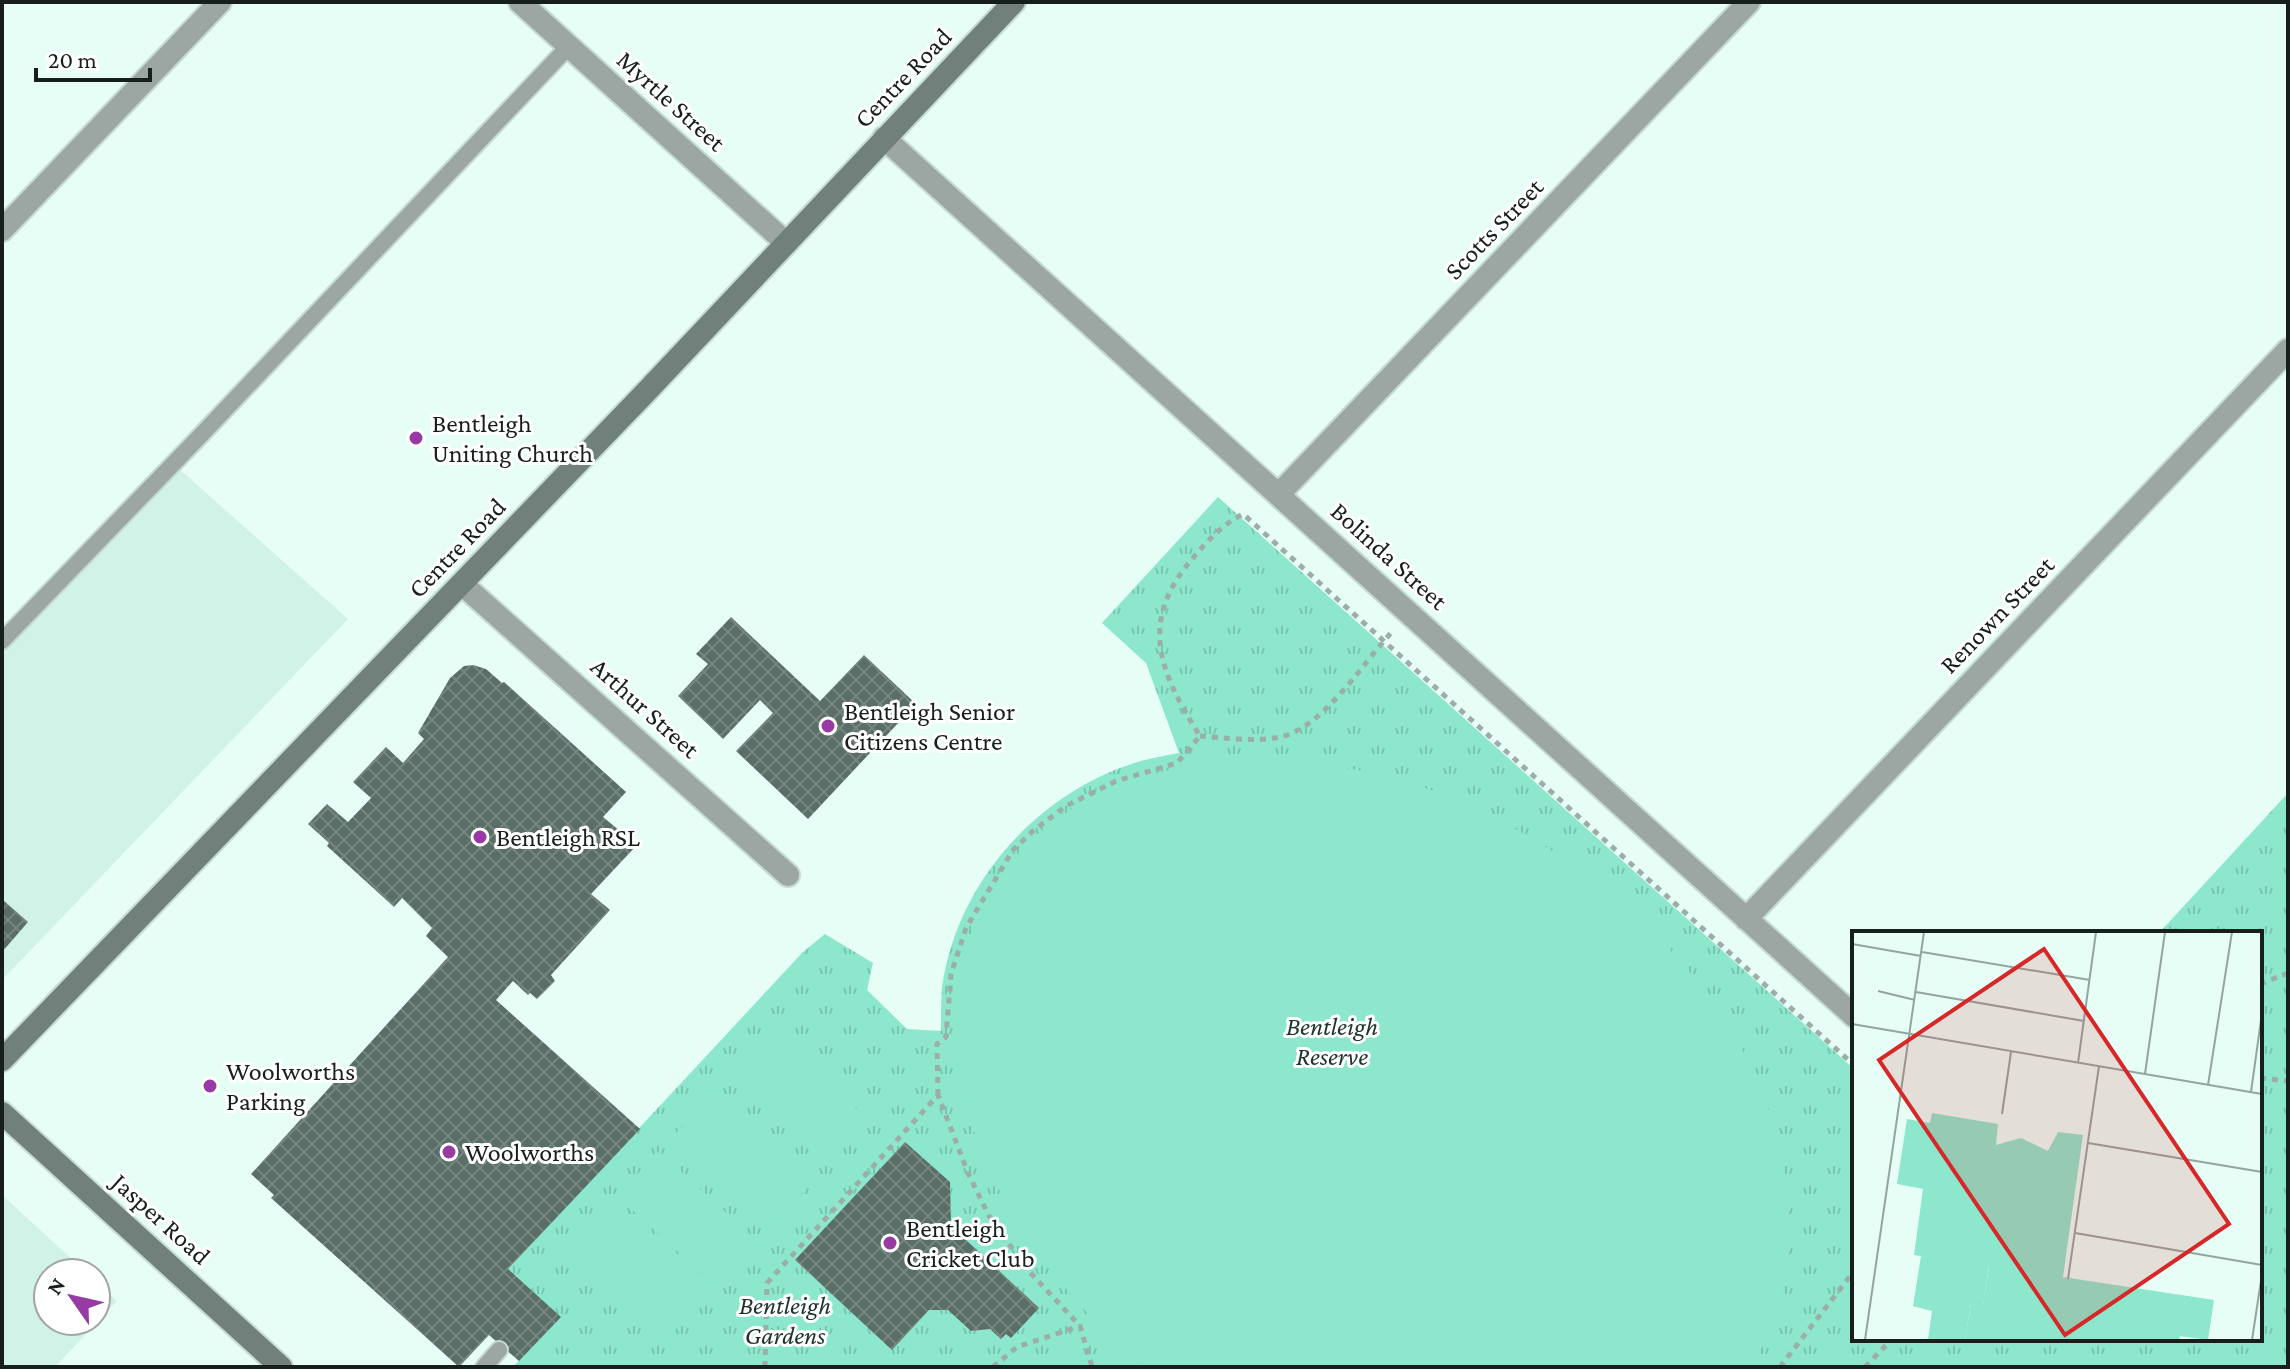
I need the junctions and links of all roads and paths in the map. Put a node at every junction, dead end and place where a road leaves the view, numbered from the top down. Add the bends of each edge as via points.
1 (220, 2) edge
2 (520, 2) edge
3 (1014, 2) edge
4 (1749, 2) edge
5 (569, 46) junction
6 (884, 138) junction
7 (2, 230) edge
8 (785, 242) junction
9 (2288, 350) edge
10 (1279, 494) junction
11 (462, 584) junction
12 (1383, 640) junction
13 (2, 641) edge
14 (1200, 736) junction
15 (788, 875) dead end
16 (1746, 919) junction
17 (2288, 973) edge
18 (2262, 983) edge
19 (1852, 1014) edge
20 (2, 1060) edge
21 (1852, 1063) edge
22 (2262, 1078) edge
23 (2288, 1081) edge
24 (938, 1095) junction
25 (2, 1113) edge
26 (1852, 1274) edge
27 (1080, 1326) junction
28 (1890, 1341) edge
29 (499, 1350) dead end
30 (281, 1367) edge
31 (484, 1367) edge
32 (765, 1367) edge
33 (993, 1367) edge
34 (1092, 1367) edge
35 (1780, 1367) edge
36 (1862, 1367) edge

1 - 7 street
2 - 5 street, Myrtle Street
3 - 6 main road, Centre Road
4 - 10 street, Scotts Street
5 - 8 street, Myrtle Street
5 - 13 lane
6 - 8 main road, Centre Road
6 - 10 street, Bolinda Street
8 - 11 main road, Centre Road
9 - 16 street, Renown Street
10 - 16 street, Bolinda Street
11 - 15 street, Arthur Street
11 - 20 main road, Centre Road
12 - 14 path via 1330,703 1292,733 1278,738
12 - 14 path via 1243,514 1225,524 1182,571 1161,614 1165,672
12 - 21 path
14 - 24 path via 1177,763 1116,781 1066,806 1013,850 966,928 951,974 946,1037 937,1044
16 - 19 street, Bolinda Street
17 - 18 path
22 - 23 path
24 - 27 path via 989,1216 1027,1269
24 - 32 path via 767,1283
25 - 30 main road, Jasper Road
26 - 35 path
27 - 33 path via 1017,1347
27 - 34 path
28 - 36 path
29 - 31 lane

